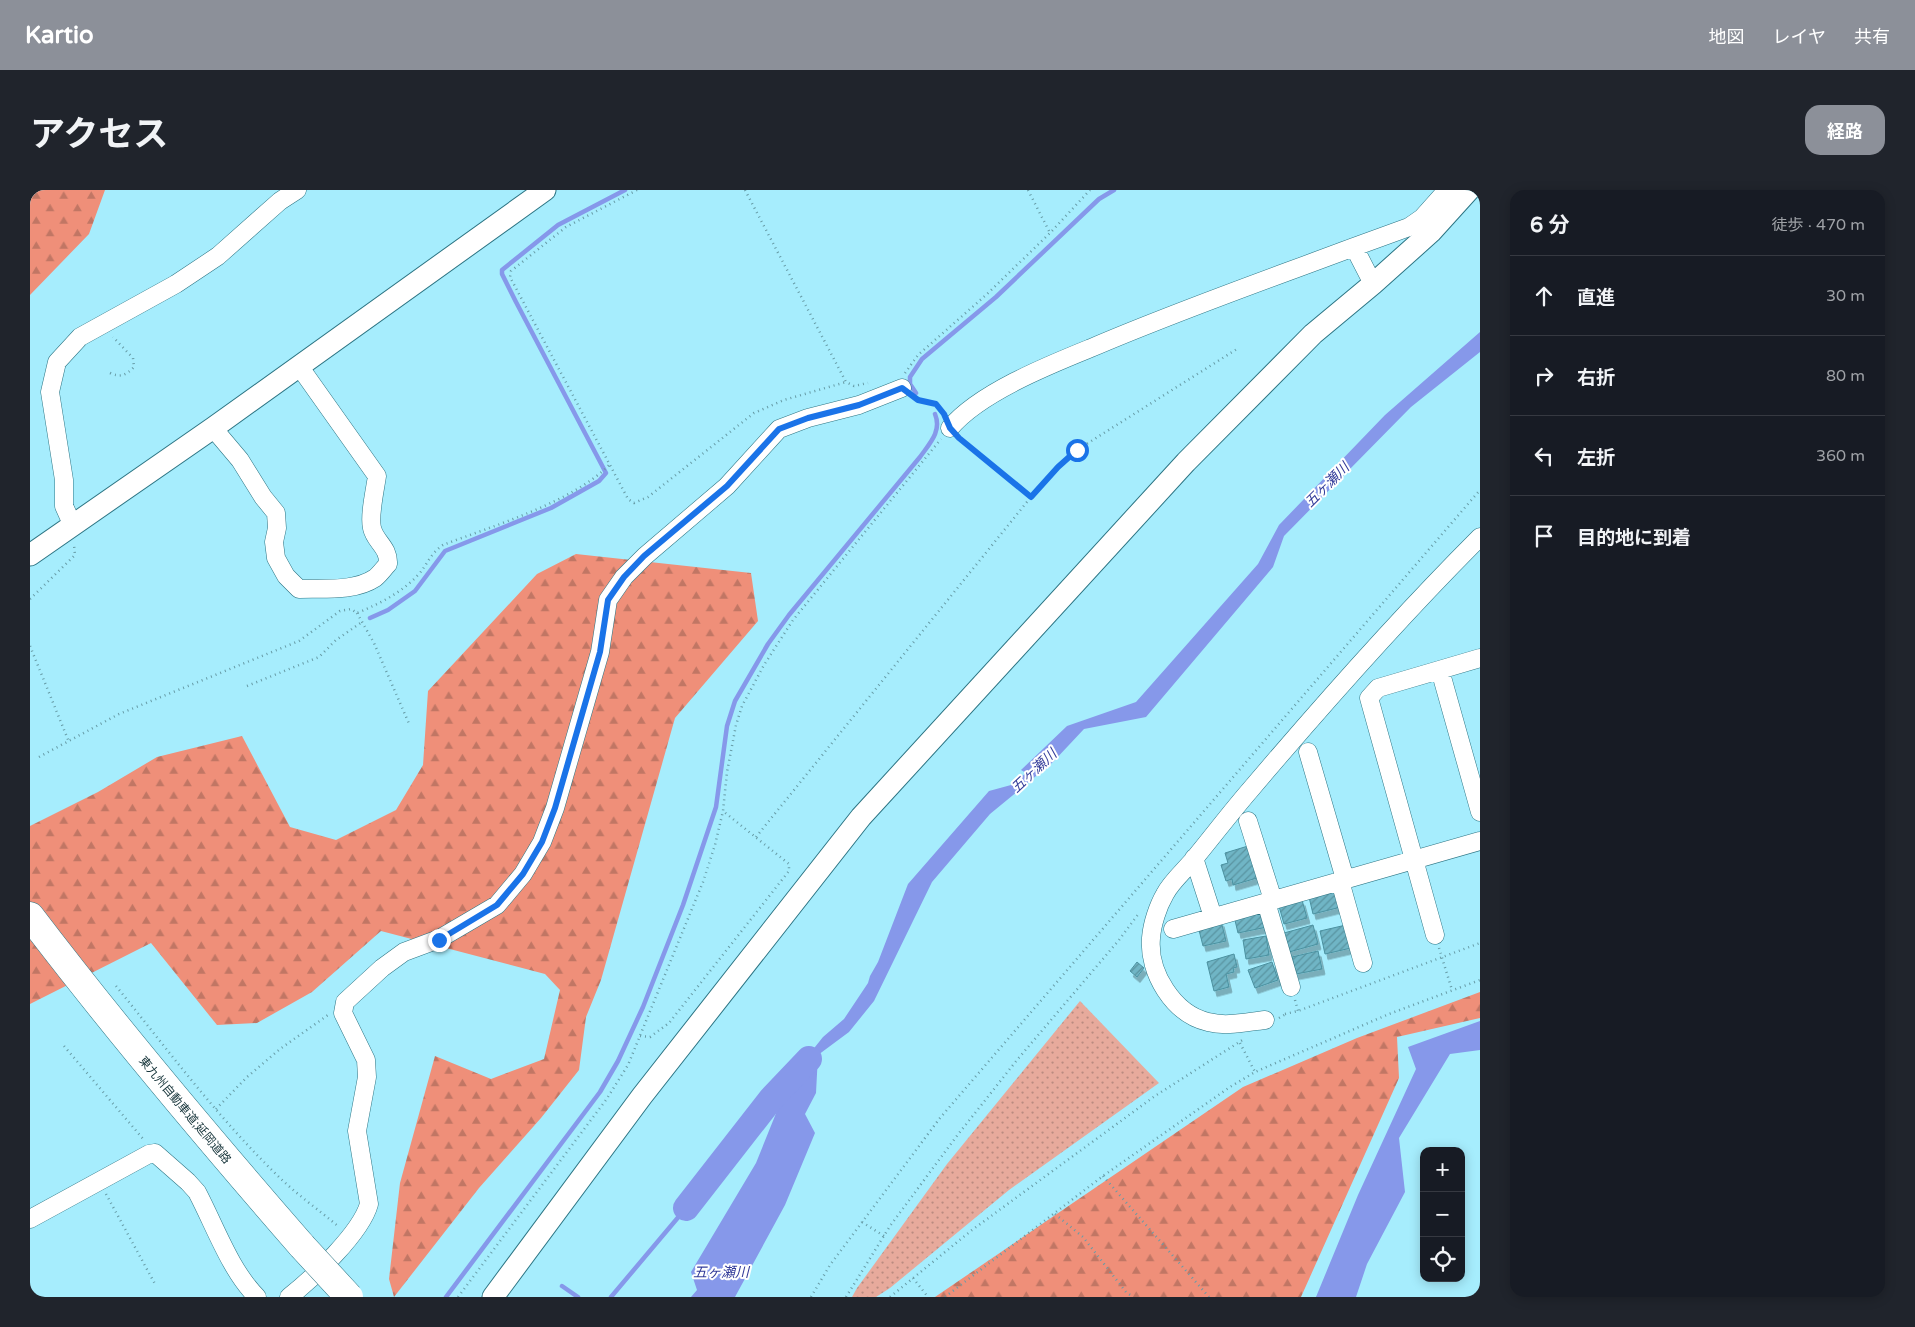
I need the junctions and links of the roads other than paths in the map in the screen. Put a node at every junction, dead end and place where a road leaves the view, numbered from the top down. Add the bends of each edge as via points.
1 (297, 190) edge
2 (545, 190) edge
3 (1447, 190) edge
4 (1469, 190) edge
5 (1354, 247) junction
6 (1373, 284) junction
7 (299, 366) junction
8 (903, 382) road end
9 (213, 428) junction
10 (950, 428) road end
11 (72, 526) junction
12 (1480, 537) edge
13 (30, 555) edge
14 (1480, 658) edge
15 (1440, 670) junction
16 (1308, 752) dead end
17 (1480, 812) edge
18 (1248, 821) dead end
19 (1480, 841) edge
20 (1194, 858) junction
21 (1414, 860) junction
22 (1343, 880) junction
23 (1269, 901) junction
24 (30, 916) edge
25 (1213, 917) junction
26 (30, 923) edge
27 (1173, 929) dead end
28 (1435, 935) road end
29 (1363, 963) dead end
30 (82, 985) junction
31 (1291, 987) dead end
32 (1272, 1019) road end
33 (30, 1219) edge
34 (257, 1297) edge
35 (290, 1297) edge
36 (349, 1297) edge
37 (493, 1297) edge

1 - 11 street via 218,256 176,284 80,337 57,362 50,392 64,480 64,506
2 - 7 street
3 - 5 street via 1422,218 1409,227
4 - 6 street via 1431,232
5 - 6 street
5 - 10 street via 1164,317 1037,370 984,401
6 - 37 street via 1313,334 1186,462 861,817 642,1096
7 - 9 street
7 - 9 street via 377,476 372,529 389,555 388,564 376,577 349,587 299,589 286,576 276,558 276,513 240,460
8 - 35 street via 859,405 779,429 727,486 644,556 608,600 600,652 555,808 542,842 523,874 497,905 439,940 404,952 345,1002 343,1013 366,1060 367,1077 357,1131 369,1204 367,1212 348,1237
9 - 11 street
11 - 13 street
12 - 20 street via 1357,666
14 - 15 street
15 - 17 street
15 - 21 street via 1378,688 1369,698
16 - 22 street
18 - 23 street
19 - 21 street
20 - 25 street
20 - 32 street via 1165,893 1151,937 1155,967 1164,986 1175,1002 1207,1022 1230,1024
21 - 22 street
21 - 28 street
22 - 23 street
22 - 29 street
23 - 25 street
23 - 31 street
24 - 30 highway, 東九州自動車道;延岡道路
25 - 27 street
26 - 30 highway
30 - 36 highway, 東九州自動車道;延岡道路, bridge via 201,1129
33 - 34 street via 155,1153 197,1192 238,1272

